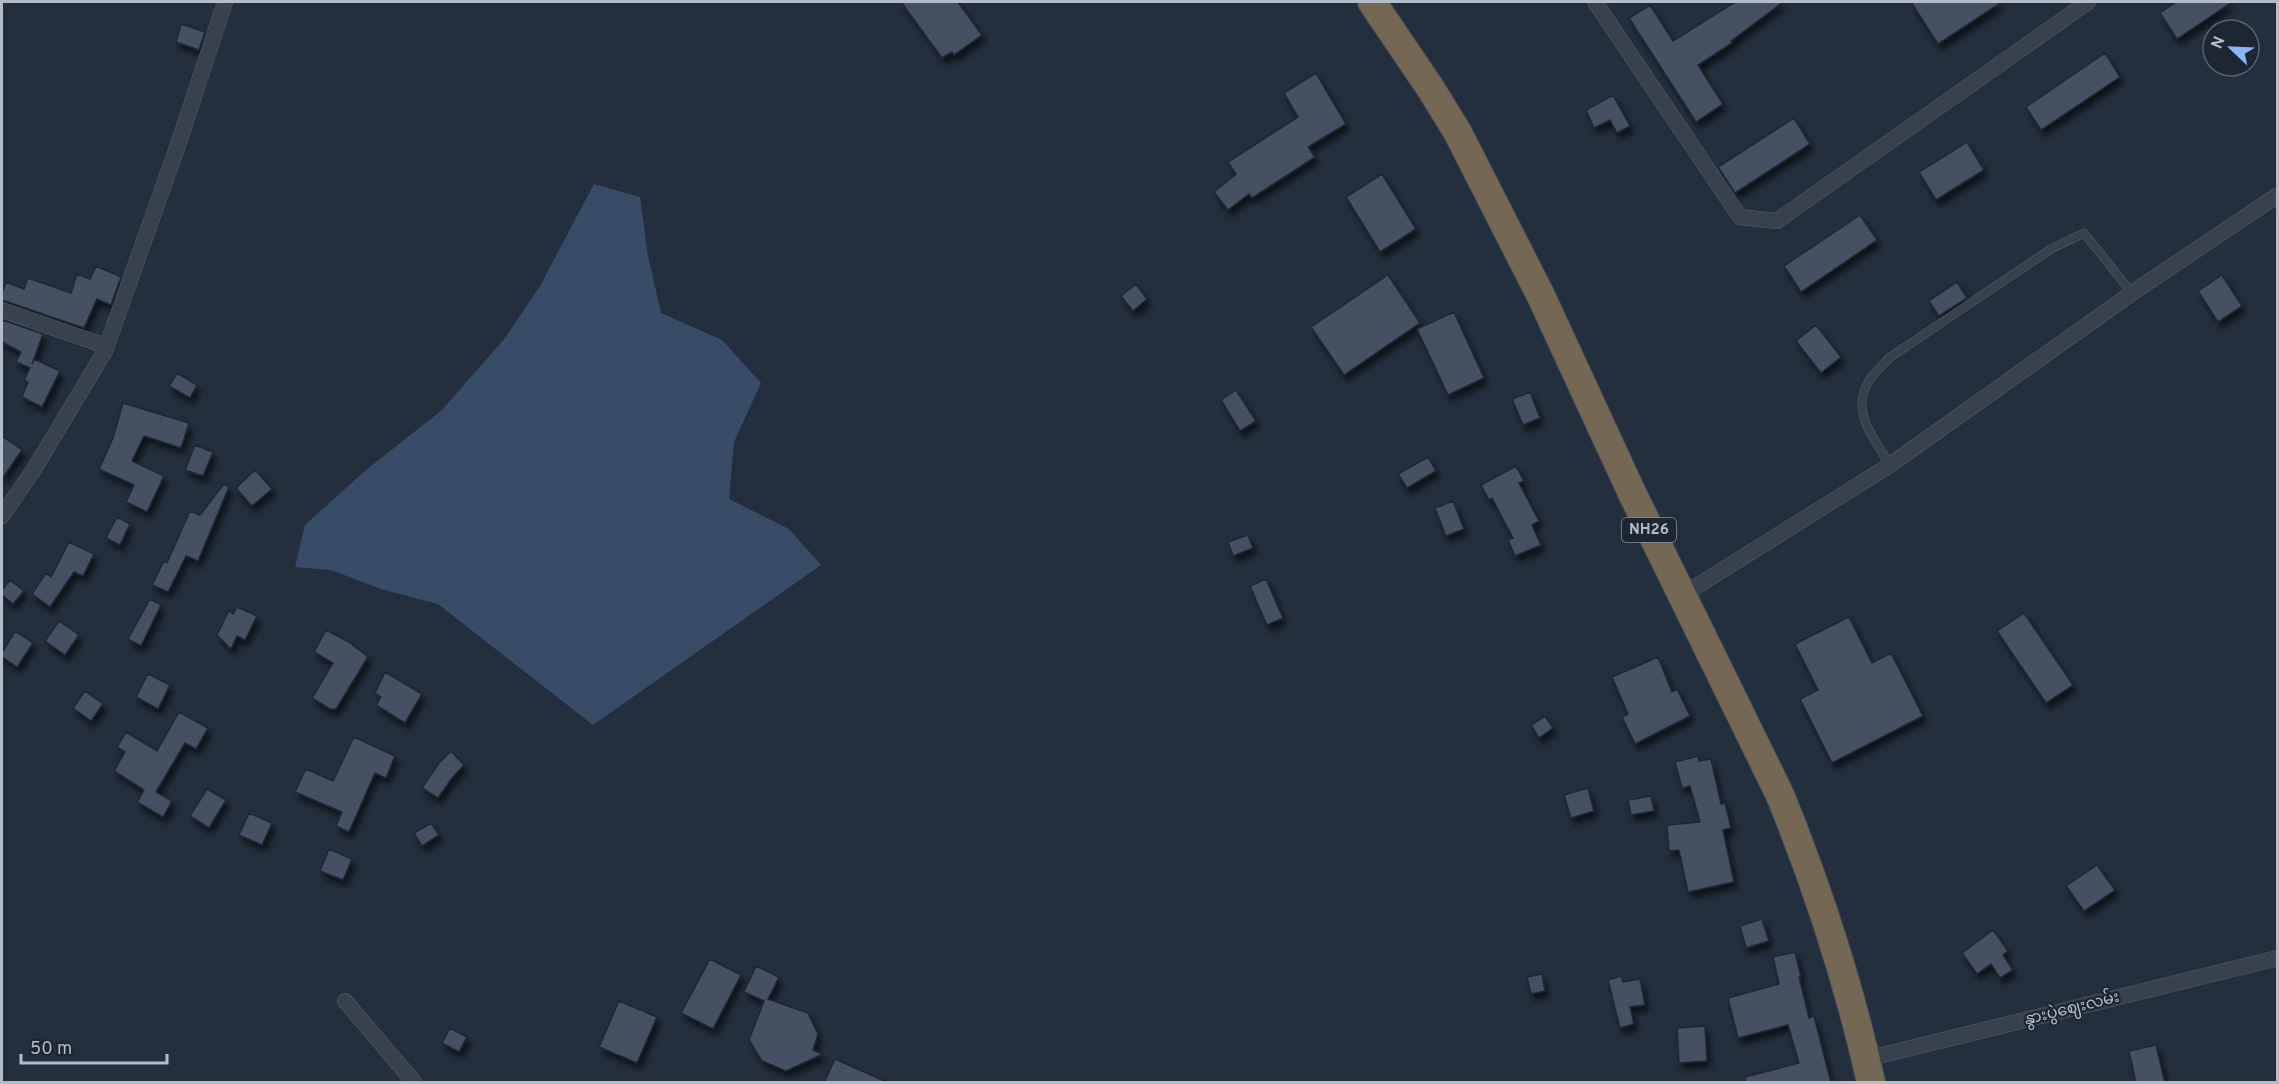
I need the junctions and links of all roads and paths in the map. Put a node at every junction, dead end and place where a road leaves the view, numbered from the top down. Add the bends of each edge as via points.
1 (225, 2) edge
2 (1372, 2) edge
3 (2088, 2) edge
4 (1601, 3) edge
5 (2277, 195) edge
6 (2132, 293) junction
7 (2, 310) edge
8 (106, 346) junction
9 (1890, 465) junction
10 (2, 516) edge
11 (1682, 596) junction
12 (2277, 958) edge
13 (345, 1001) dead end
14 (1869, 1071) edge
15 (414, 1083) edge

1 - 8 street
2 - 11 highway, NH26 via 1458,133 1541,296
3 - 4 street via 1777,220 1740,217
5 - 6 street
6 - 9 street
6 - 9 lane via 2084,233 2051,249 1889,358 1870,380 1860,402 1866,425
7 - 8 street
8 - 10 street
9 - 11 street
11 - 14 highway, NH26 via 1801,846 1838,954
12 - 14 street, နွားပွဲဈေးလမ်း
13 - 15 street

